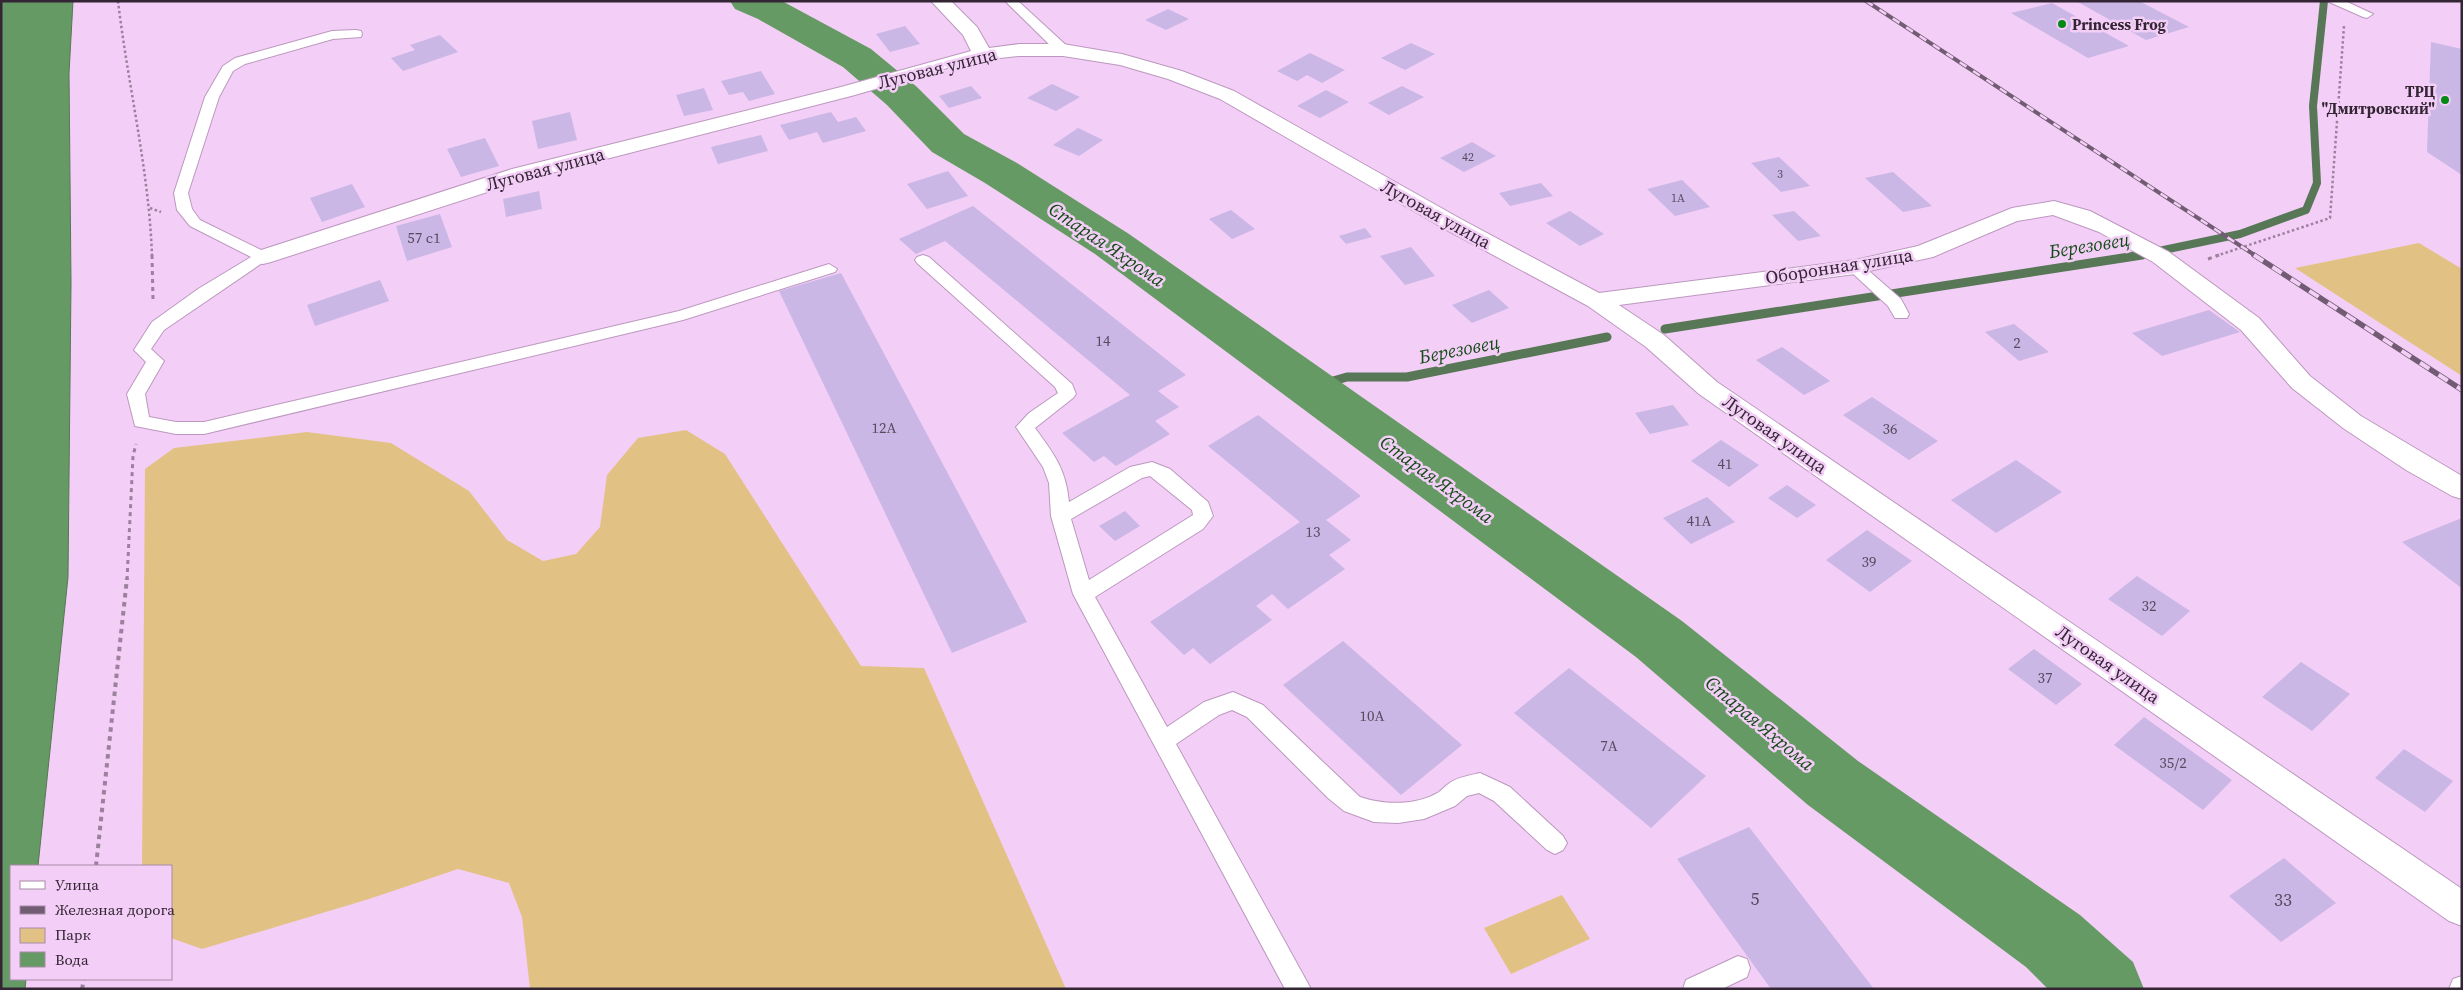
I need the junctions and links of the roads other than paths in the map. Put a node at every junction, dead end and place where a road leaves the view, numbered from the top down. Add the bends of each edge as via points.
1 (940, 1) edge
2 (1011, 1) edge
3 (2340, 2) edge
4 (2366, 14) dead end
5 (356, 34) dead end
6 (1063, 50) junction
7 (982, 54) junction
8 (263, 257) junction
9 (924, 260) dead end
10 (1855, 267) junction
11 (829, 269) dead end
12 (1596, 301) junction
13 (1898, 308) dead end
14 (2462, 489) edge
15 (1061, 516) junction
16 (1083, 594) junction
17 (1164, 741) junction
18 (1555, 842) dead end
19 (2462, 909) edge
20 (1738, 968) dead end
21 (1299, 989) edge
22 (1695, 989) edge

1 - 7 street via 967,27
2 - 6 lane
3 - 4 lane
5 - 8 lane via 332,35 240,61 228,69 212,97 181,193 185,210 195,223
6 - 7 street, Луговая улица
6 - 12 street, Луговая улица via 1122,60 1175,74 1227,95 1451,223
7 - 8 street, Луговая улица via 520,174
8 - 11 lane via 158,326 142,350 155,361 136,394 141,422 176,428 223,424 683,315
9 - 15 lane via 1064,384 1067,394 1060,402 1033,416 1025,427 1052,465 1058,483
10 - 12 street, Оборонная улица
10 - 13 lane
10 - 14 street, Оборонная улица via 1924,252 2012,215 2054,208 2082,216 2159,256 2250,324 2301,382 2352,422
12 - 19 street, Луговая улица via 1655,341 1708,388
15 - 16 lane
15 - 16 lane via 1137,472 1152,469 1163,474 1201,507 1203,516 1196,524
16 - 17 lane
17 - 18 lane via 1212,708 1233,701 1255,711 1352,804 1374,812 1424,810 1447,799 1460,788 1480,783 1502,794
17 - 21 lane
20 - 22 lane

